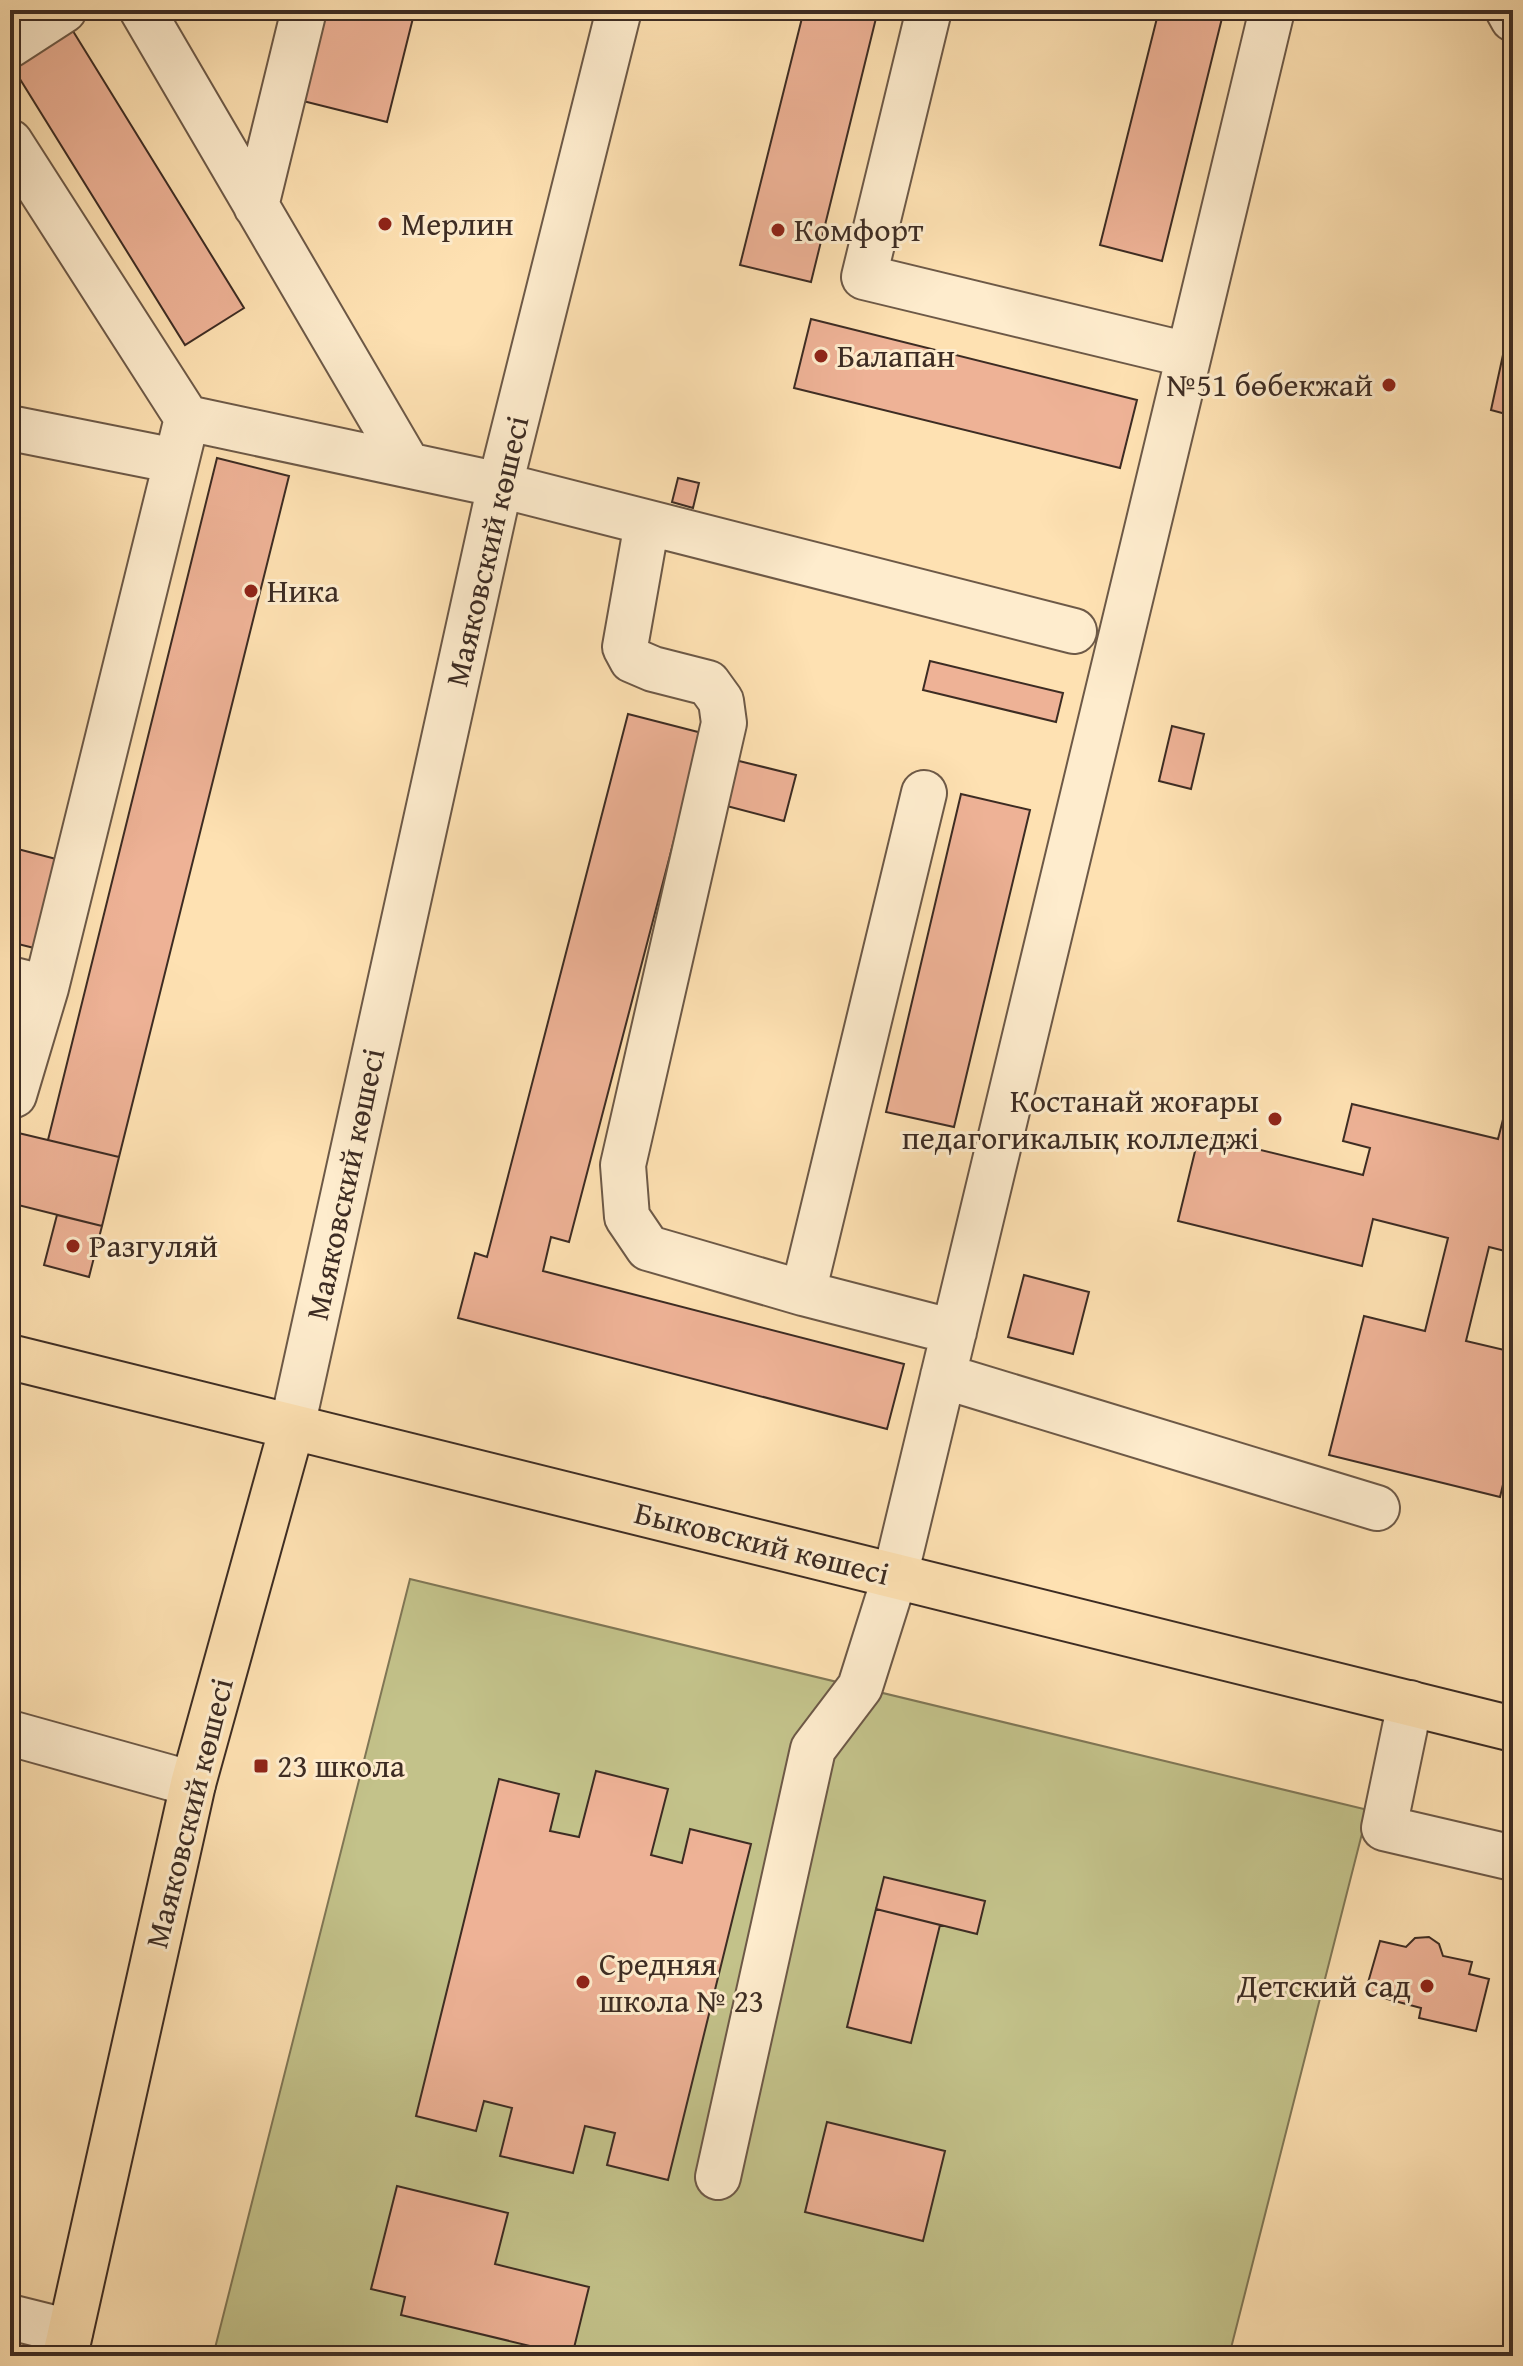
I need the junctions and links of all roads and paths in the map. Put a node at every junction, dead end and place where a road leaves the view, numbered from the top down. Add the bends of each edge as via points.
1 (64, 10) edge
2 (142, 10) edge
3 (304, 10) edge
4 (619, 10) edge
5 (929, 10) edge
6 (1272, 10) edge
7 (1508, 10) edge
8 (1513, 19) edge
9 (10, 45) edge
10 (10, 142) edge
11 (256, 206) junction
12 (1188, 355) junction
13 (187, 418) junction
14 (10, 428) edge
15 (176, 461) junction
16 (408, 465) junction
17 (500, 485) junction
18 (647, 523) junction
19 (1074, 631) dead end
20 (924, 793) dead end
21 (28, 983) edge
22 (10, 1094) edge
23 (803, 1293) junction
24 (954, 1332) junction
25 (10, 1357) edge
26 (943, 1376) junction
27 (292, 1427) junction
28 (1377, 1508) dead end
29 (895, 1576) junction
30 (1410, 1703) junction
31 (1513, 1729) edge
32 (10, 1733) edge
33 (193, 1784) junction
34 (1513, 1858) edge
35 (718, 2177) dead end
36 (10, 2317) edge
37 (68, 2344) edge

1 - 9 street
2 - 11 street
3 - 11 street
4 - 17 street, Маяковский көшесі
5 - 12 street via 864,277
6 - 12 street
7 - 8 street
10 - 13 street
11 - 16 street
12 - 24 street
13 - 15 street
13 - 16 street
14 - 15 street
15 - 21 street
16 - 17 street
17 - 18 street
17 - 27 street, Маяковский көшесі
18 - 19 street
18 - 23 street via 625,647 632,660 708,683 721,701 724,723 623,1165 627,1217 648,1248
20 - 23 street
21 - 22 street via 14,1095
23 - 24 street
24 - 26 street
25 - 27 main road, Быковский көшесі
26 - 28 street
26 - 29 street
27 - 29 main road, Быковский көшесі
27 - 33 main road, Маяковский көшесі
29 - 30 main road, Быковский көшесі
29 - 35 street via 860,1687 813,1749
30 - 31 main road, Быковский көшесі
30 - 34 street via 1384,1828
32 - 33 street
33 - 37 main road, Маяковский көшесі
36 - 37 street

